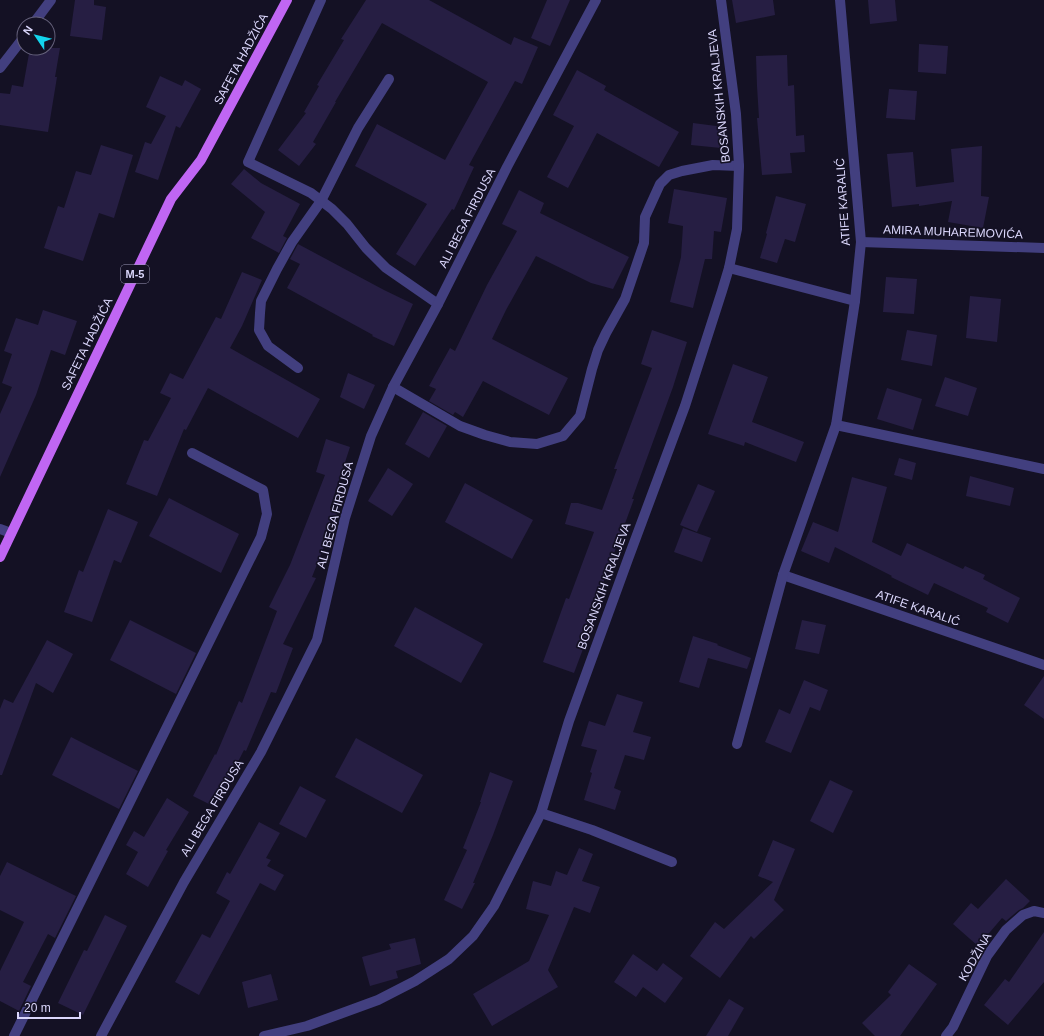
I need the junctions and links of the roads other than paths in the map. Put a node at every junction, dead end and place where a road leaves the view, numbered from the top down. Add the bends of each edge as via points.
1 (51, 0) edge
2 (287, 0) edge
3 (321, 0) edge
4 (596, 0) edge
5 (722, 0) edge
6 (840, 0) edge
7 (39, 16) edge
8 (16, 47) edge
9 (0, 68) edge
10 (390, 79) dead end
11 (739, 166) junction
12 (321, 201) junction
13 (861, 242) junction
14 (1044, 248) edge
15 (729, 268) junction
16 (855, 301) junction
17 (438, 304) junction
18 (298, 368) dead end
19 (394, 387) junction
20 (836, 426) junction
21 (192, 453) dead end
22 (1044, 469) edge
23 (0, 529) edge
24 (11, 533) junction
25 (0, 557) edge
26 (783, 575) junction
27 (1044, 665) edge
28 (737, 744) dead end
29 (542, 814) junction
30 (672, 862) dead end
31 (1044, 913) edge
32 (14, 1036) edge
33 (101, 1036) edge
34 (264, 1036) edge
35 (946, 1036) edge

1 - 7 street
2 - 24 main road, SAFETA HADŽIĆA / M-5 via 201,160 171,199
3 - 12 street via 248,162 311,193
4 - 17 street, ALI BEGA FIRDUSA
5 - 11 street, BOSANSKIH KRALJEVA via 736,114
6 - 13 street, ATIFE KARALIĆ
8 - 9 street
10 - 12 street via 358,128
11 - 15 street, BOSANSKIH KRALJEVA via 737,228
11 - 19 street via 713,165 682,171 669,175 660,184 645,217 644,243 625,299 598,350 580,416 563,436 537,444 510,442 485,435 460,426
12 - 17 street via 332,208 386,268
12 - 18 street via 292,242 261,301 259,330 268,346
13 - 14 street, AMIRA MUHAREMOVIĆA
13 - 16 street, ATIFE KARALIĆ
15 - 16 street
15 - 29 street, BOSANSKIH KRALJEVA via 685,406 569,721
16 - 20 street, ATIFE KARALIĆ
17 - 19 street, ALI BEGA FIRDUSA
19 - 33 street, ALI BEGA FIRDUSA via 371,436 345,518 317,640 261,752 184,882
20 - 22 street
20 - 26 street, ATIFE KARALIĆ
21 - 32 street via 263,490 267,514 261,537
23 - 24 street
24 - 25 main road, SAFETA HADŽIĆA / M-5
26 - 27 street, ATIFE KARALIĆ
26 - 28 street, ATIFE KARALIĆ
29 - 30 street via 592,830
29 - 34 street, BOSANSKIH KRALJEVA via 494,906 473,936 449,959 415,981 378,1000 307,1026
31 - 35 street, KODŽINA via 1034,911 1023,916 1006,930 987,956 953,1027

